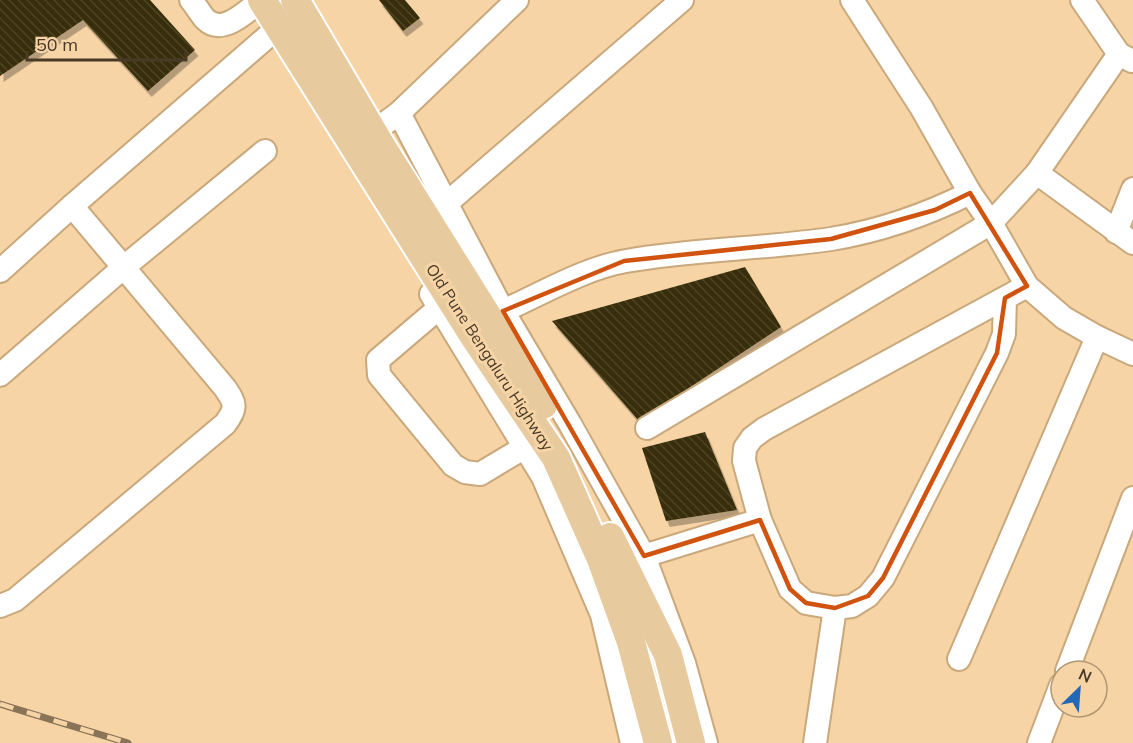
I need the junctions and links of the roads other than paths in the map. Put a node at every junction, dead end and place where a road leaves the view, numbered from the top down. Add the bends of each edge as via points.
1 (191, 0) edge
2 (262, 0) edge
3 (517, 0) edge
4 (682, 0) edge
5 (852, 0) edge
6 (1082, 0) edge
7 (291, 12) edge
8 (1126, 58) edge
9 (399, 113) junction
10 (369, 139) junction
11 (265, 151) dead end
12 (1036, 173) junction
13 (1133, 189) edge
14 (970, 193) junction
15 (447, 203) junction
16 (72, 206) junction
17 (991, 223) junction
18 (1125, 238) edge
19 (124, 267) junction
20 (0, 271) edge
21 (1027, 286) junction
22 (1005, 298) junction
23 (439, 308) junction
24 (503, 311) junction
25 (1097, 338) junction
26 (1133, 354) edge
27 (0, 375) edge
28 (647, 428) dead end
29 (525, 447) junction
30 (1133, 498) edge
31 (760, 520) junction
32 (644, 556) junction
33 (0, 606) edge
34 (835, 608) junction
35 (959, 659) dead end
36 (1072, 659) edge
37 (1049, 717) edge
38 (632, 743) edge
39 (658, 743) edge
40 (691, 743) edge
41 (706, 743) edge
42 (815, 743) edge
43 (1039, 743) edge

1 - 2 street via 207,21 222,26
2 - 7 main road, Old Pune Bengaluru Highway
3 - 9 street
4 - 15 street
5 - 14 street via 921,107
6 - 8 street
7 - 10 main road, Old Pune Bengaluru Highway
7 - 16 street
8 - 12 street
9 - 10 street
9 - 15 street
10 - 23 street via 354,157 382,214
10 - 39 main road, Old Pune Bengaluru Highway via 476,338 556,458 601,559 631,642
10 - 40 main road, Old Pune Bengaluru Highway via 573,456 668,655
11 - 19 street
12 - 17 street
12 - 18 street
13 - 18 street
14 - 17 street
14 - 24 street via 935,210 831,239 624,261
15 - 24 street
16 - 19 street
16 - 20 street
17 - 21 street
17 - 28 street
19 - 27 street
19 - 33 street via 225,388 234,401 234,412 225,424 15,600
21 - 22 street
21 - 25 street via 1064,318
22 - 31 street via 752,438 745,448 744,461
22 - 34 street via 1004,334 997,353 883,578 868,596 852,606
23 - 29 street
23 - 29 street via 378,360 379,375 453,465 465,472 480,474
24 - 32 street
25 - 26 street
25 - 35 street
29 - 38 street via 543,477 602,615
30 - 36 street
31 - 32 street
31 - 34 street via 790,589 806,603
32 - 41 street via 684,663
34 - 42 street
37 - 43 street

